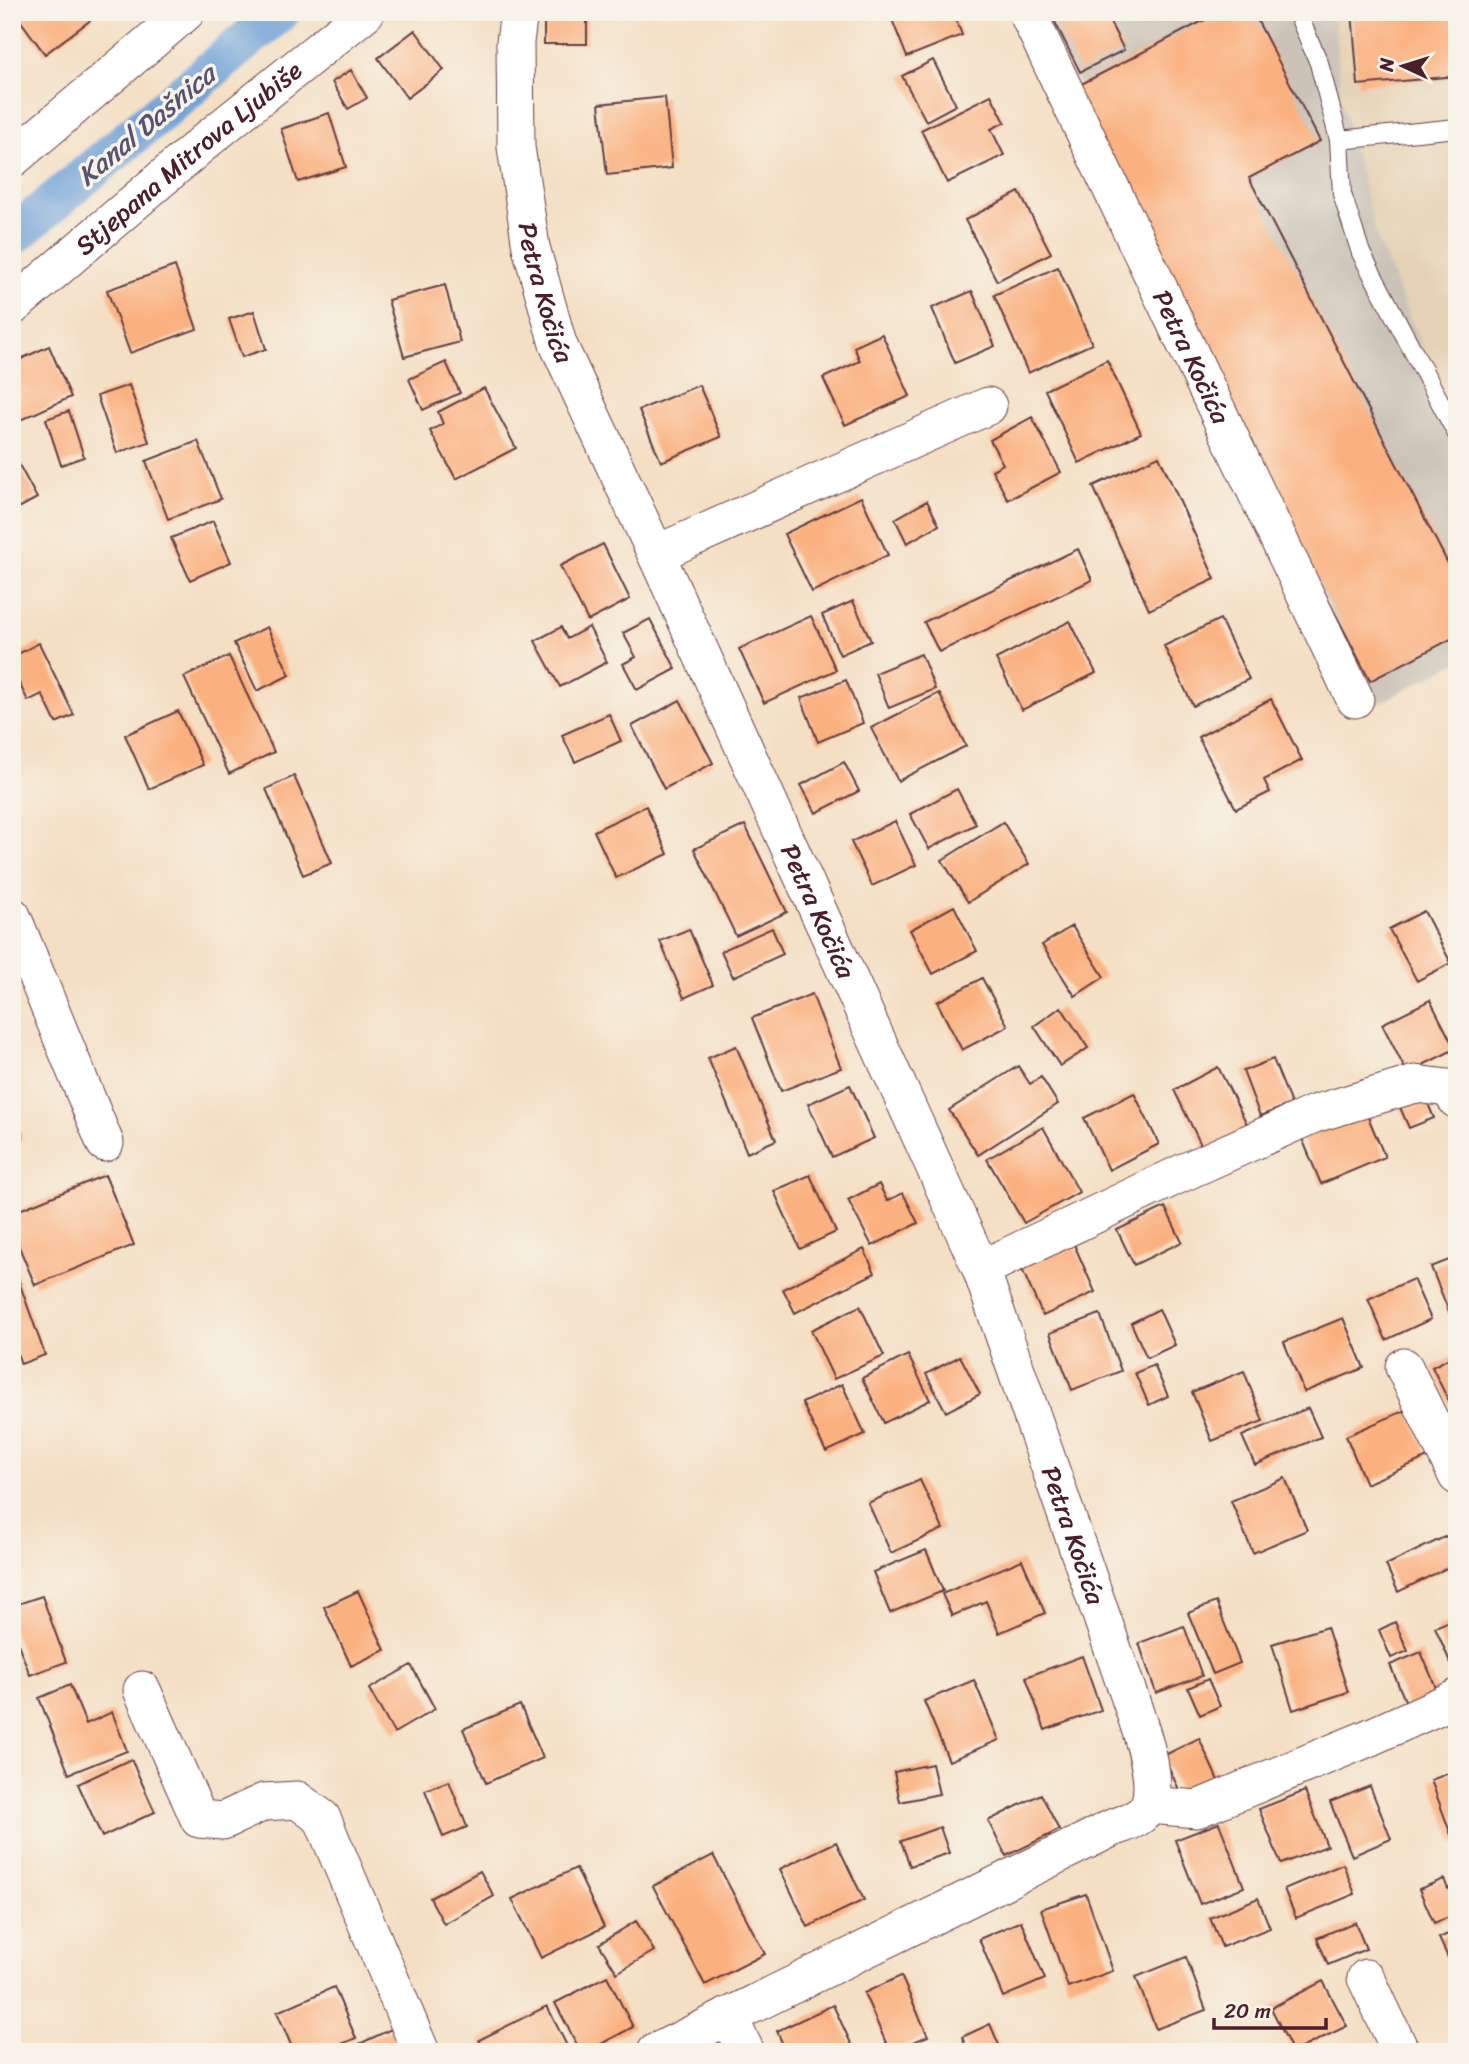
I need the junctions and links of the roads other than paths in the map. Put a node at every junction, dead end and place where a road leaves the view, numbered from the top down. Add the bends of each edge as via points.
1 (186, 12) edge
2 (366, 12) edge
3 (519, 12) edge
4 (1027, 12) edge
5 (1297, 12) edge
6 (1457, 128) edge
7 (1339, 139) junction
8 (12, 159) edge
9 (12, 307) edge
10 (988, 406) dead end
11 (1457, 434) edge
12 (656, 554) junction
13 (1355, 699) dead end
14 (12, 916) edge
15 (1457, 1100) edge
16 (105, 1143) dead end
17 (981, 1269) junction
18 (1404, 1367) dead end
19 (1457, 1476) edge
20 (142, 1689) dead end
21 (1457, 1698) edge
22 (1149, 1805) junction
23 (1366, 1978) dead end
24 (728, 2016) junction
25 (421, 2052) edge
26 (656, 2052) edge
27 (746, 2052) edge
28 (1401, 2052) edge

1 - 8 street
2 - 9 street, Stjepana Mitrova Ljubiše via 208,139
3 - 12 street, Petra Kočića via 516,147 531,247 558,344
4 - 13 street, Petra Kočića
5 - 7 lane via 1319,63
6 - 7 lane
7 - 11 lane via 1342,194 1361,253
10 - 12 street
12 - 17 street, Petra Kočića
14 - 16 street
15 - 17 street via 1448,1088 1415,1084 1314,1114
17 - 22 street, Petra Kočića via 1149,1756
18 - 19 street
20 - 25 street via 199,1819 223,1821 264,1802 297,1800 322,1818
21 - 22 street via 1197,1809
22 - 24 street via 1135,1819
23 - 28 street
24 - 26 street
24 - 27 street

